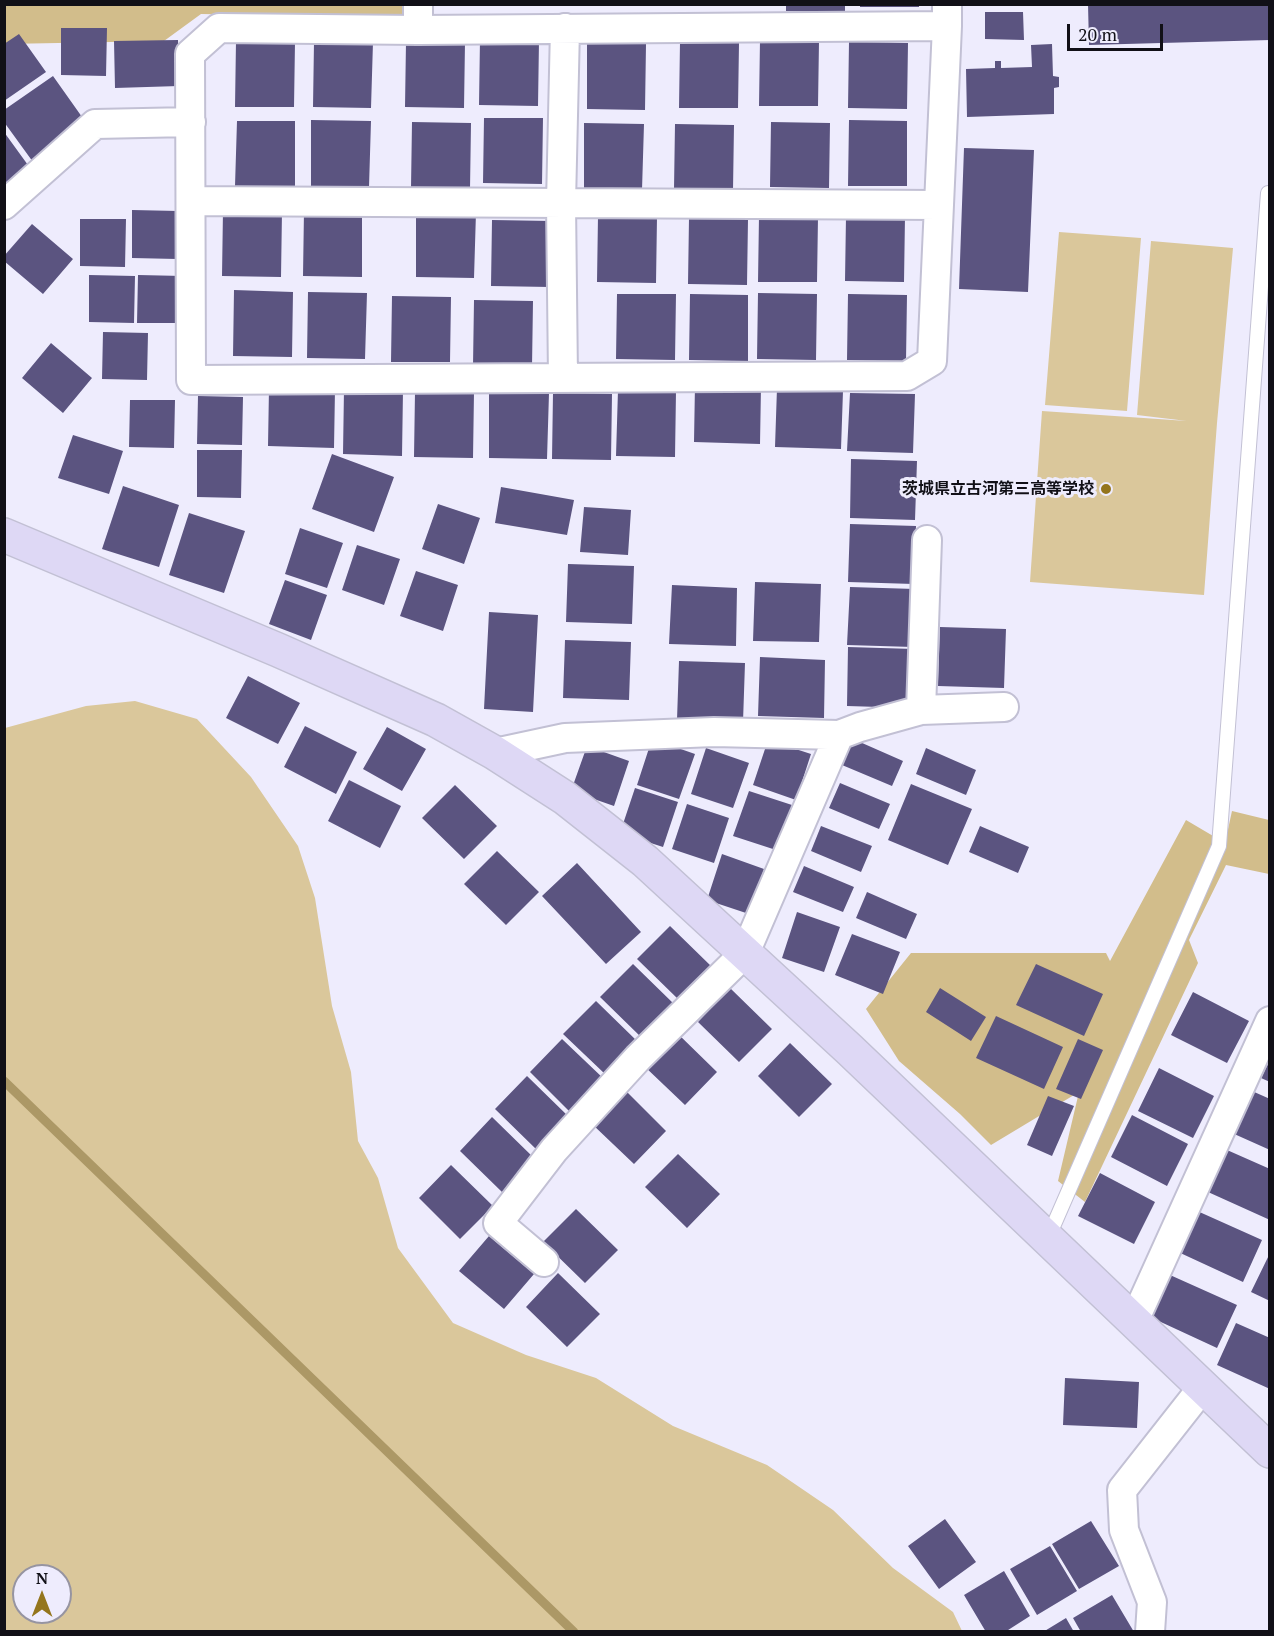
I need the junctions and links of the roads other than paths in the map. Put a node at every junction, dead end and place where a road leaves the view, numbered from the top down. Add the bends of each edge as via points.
1 (947, 15) edge
2 (418, 17) edge
3 (564, 28) junction
4 (190, 122) junction
5 (1268, 193) dead end
6 (190, 201) junction
7 (561, 203) junction
8 (4, 205) edge
9 (939, 205) junction
10 (563, 378) junction
11 (4, 535) edge
12 (927, 540) dead end
13 (1004, 707) dead end
14 (921, 710) junction
15 (839, 735) junction
16 (495, 753) junction
17 (745, 953) junction
18 (1269, 1021) edge
19 (1047, 1240) junction
20 (544, 1262) dead end
21 (1134, 1321) junction
22 (1203, 1388) junction
23 (1269, 1451) edge
24 (1150, 1632) edge

1 - 3 street
1 - 9 street
2 - 3 street
2 - 4 street via 219,28 190,54
3 - 7 street
4 - 6 street
4 - 8 street via 95,124
5 - 19 lane via 1219,846
6 - 7 street
6 - 10 street via 190,380
7 - 9 street
7 - 10 street
9 - 10 street via 932,361 907,376
11 - 16 street via 436,720
12 - 14 street
13 - 14 street
14 - 15 street
15 - 16 street via 714,732 565,738
15 - 17 street
16 - 17 street via 564,798 645,861
17 - 19 street
17 - 20 street via 631,1066 554,1150 498,1223
18 - 21 street
19 - 21 street
21 - 22 street
22 - 23 street
22 - 24 street via 1122,1490 1124,1530 1152,1602

